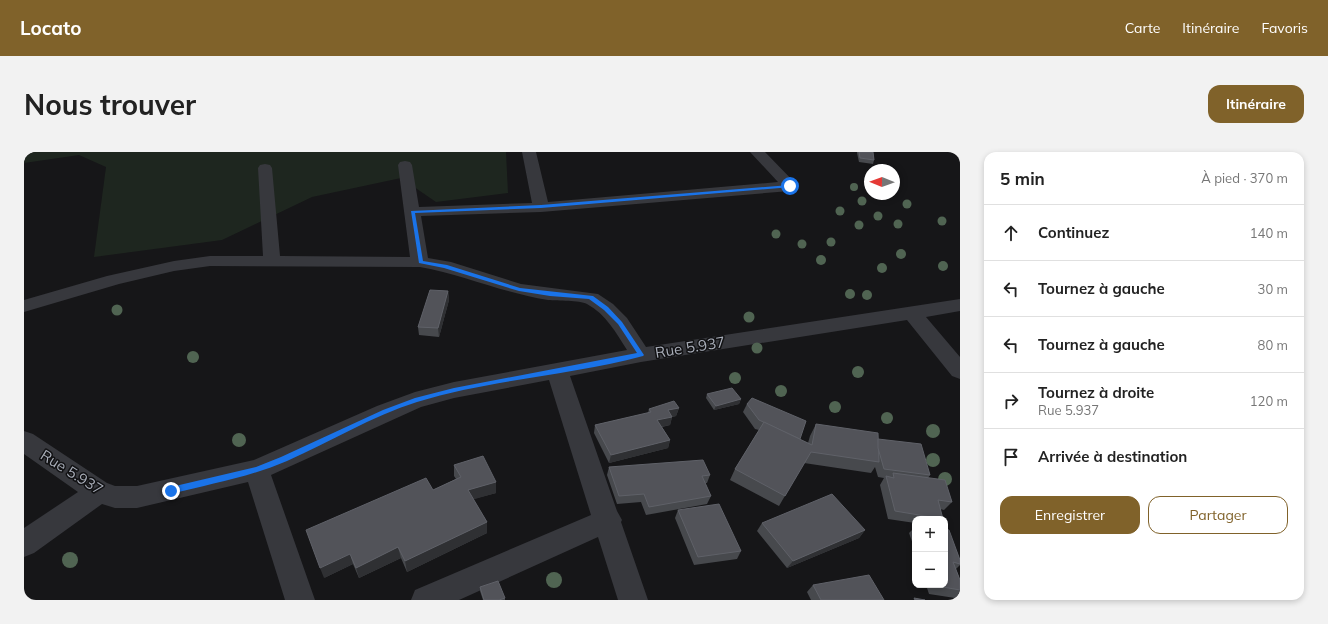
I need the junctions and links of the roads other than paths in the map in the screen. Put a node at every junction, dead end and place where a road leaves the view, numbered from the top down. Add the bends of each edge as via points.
1 (529, 152) edge
2 (758, 152) edge
3 (405, 165) dead end
4 (265, 168) dead end
5 (541, 207) junction
6 (412, 212) junction
7 (272, 262) junction
8 (420, 262) junction
9 (960, 305) edge
10 (24, 306) edge
11 (911, 312) junction
12 (641, 355) junction
13 (557, 371) junction
14 (960, 371) edge
15 (24, 441) edge
16 (257, 470) junction
17 (99, 492) junction
18 (608, 520) junction
19 (24, 544) edge
20 (300, 600) edge
21 (426, 600) edge
22 (633, 600) edge

1 - 5 street
2 - 5 street via 790,186
3 - 6 street
4 - 7 street
5 - 6 street
6 - 8 street
7 - 8 street
7 - 10 street via 192,263 114,280
8 - 12 street via 445,266 519,289 590,298 606,308 620,323
9 - 11 street, Rue 5.937
11 - 12 street, Rue 5.937
11 - 14 street
12 - 13 street, Rue 5.937
13 - 16 street, Rue 5.937 via 415,400
13 - 18 street
15 - 17 street, Rue 5.937
16 - 17 street, Rue 5.937 via 137,497 115,497
16 - 20 street
17 - 19 street
18 - 21 street
18 - 22 street

